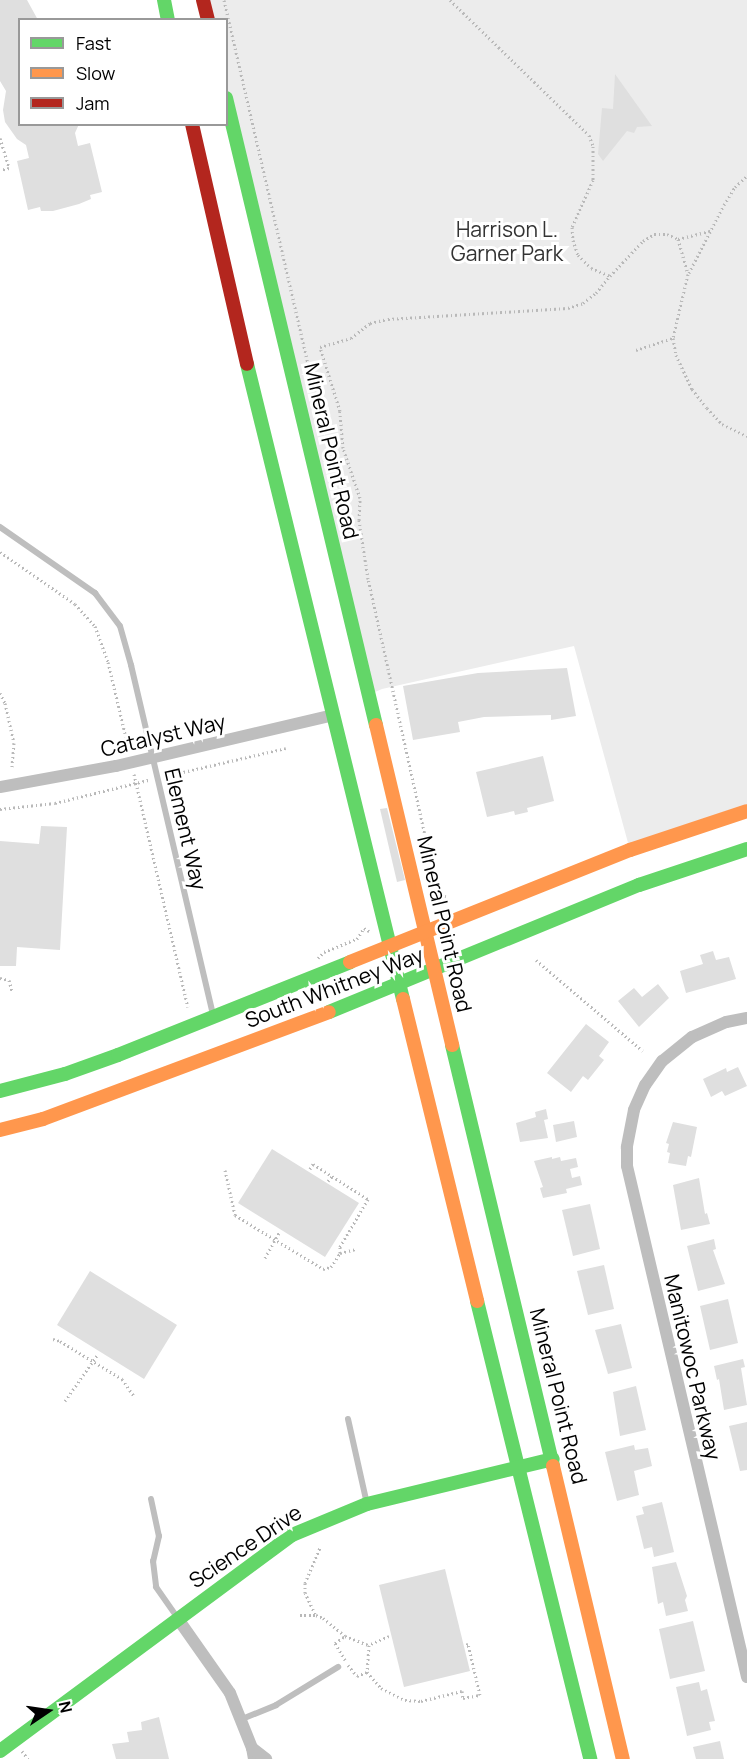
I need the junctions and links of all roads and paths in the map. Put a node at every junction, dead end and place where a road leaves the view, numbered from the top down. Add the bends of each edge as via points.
1 (164, 0) edge
2 (203, 0) edge
3 (224, 0) edge
4 (450, 0) edge
5 (168, 18) edge
6 (208, 18) edge
7 (228, 106) edge
8 (192, 126) edge
9 (0, 138) edge
10 (0, 170) edge
11 (747, 176) edge
12 (271, 197) dead end
13 (711, 231) junction
14 (678, 239) junction
15 (688, 274) junction
16 (610, 276) junction
17 (673, 338) junction
18 (636, 350) dead end
19 (747, 436) edge
20 (0, 527) edge
21 (0, 552) edge
22 (0, 693) edge
23 (333, 715) junction
24 (286, 748) dead end
25 (129, 749) dead end
26 (153, 758) junction
27 (12, 767) dead end
28 (134, 773) dead end
29 (170, 775) dead end
30 (145, 781) dead end
31 (136, 783) junction
32 (0, 787) edge
33 (0, 809) edge
34 (747, 811) edge
35 (747, 849) edge
36 (441, 905) dead end
37 (371, 932) dead end
38 (425, 932) junction
39 (390, 946) junction
40 (324, 952) dead end
41 (536, 960) dead end
42 (434, 971) junction
43 (0, 978) edge
44 (399, 985) junction
45 (12, 991) dead end
46 (189, 1007) dead end
47 (213, 1017) junction
48 (747, 1018) edge
49 (643, 1052) dead end
50 (0, 1091) edge
51 (0, 1130) edge
52 (310, 1169) dead end
53 (225, 1170) dead end
54 (332, 1176) junction
55 (328, 1181) dead end
56 (279, 1233) dead end
57 (275, 1239) junction
58 (356, 1249) dead end
59 (340, 1253) junction
60 (265, 1258) dead end
61 (53, 1339) dead end
62 (98, 1354) dead end
63 (94, 1361) junction
64 (134, 1396) dead end
65 (65, 1401) dead end
66 (348, 1419) dead end
67 (553, 1459) junction
68 (518, 1468) junction
69 (151, 1499) dead end
70 (367, 1504) junction
71 (320, 1547) dead end
72 (315, 1615) junction
73 (300, 1616) dead end
74 (178, 1618) junction
75 (345, 1636) junction
76 (389, 1636) dead end
77 (369, 1645) junction
78 (465, 1645) dead end
79 (338, 1667) dead end
80 (367, 1672) junction
81 (747, 1677) edge
82 (242, 1719) junction
83 (0, 1751) edge
84 (253, 1754) edge
85 (266, 1759) edge
86 (590, 1759) edge
87 (623, 1759) edge

1 - 5 main road
2 - 6 main road
3 - 12 path
4 - 16 path via 589,135 593,146 593,180 572,227 573,240 578,255 591,268
7 - 38 main road, Mineral Point Road
8 - 23 main road
9 - 10 path via 9,168
11 - 13 path via 735,187
13 - 14 path
13 - 15 path
14 - 15 path
14 - 16 path via 654,234
15 - 17 path
16 - 36 path via 590,298 568,308 388,319 370,323 351,338 320,347 340,411 343,448 360,498 358,520 364,561 437,888 446,897
17 - 18 path
17 - 19 path via 675,355 697,396 722,424
20 - 26 lane, Element Way via 95,593 120,626
21 - 25 path via 75,604 95,626
22 - 27 path via 14,743
23 - 26 street, Catalyst Way
23 - 39 main road
24 - 29 path
26 - 32 street, Catalyst Way
26 - 47 lane, Element Way
28 - 31 path
30 - 31 path
31 - 33 path via 55,802
31 - 46 path
34 - 38 main road, South Whitney Way via 630,850
35 - 42 main road, South Whitney Way via 639,885
37 - 40 path via 364,928 357,939
38 - 39 main road, South Whitney Way
38 - 42 main road, Mineral Point Road
39 - 44 main road
39 - 47 main road, South Whitney Way
41 - 49 path
42 - 44 main road, South Whitney Way
42 - 67 main road, Mineral Point Road
43 - 45 path via 9,980
44 - 51 main road, South Whitney Way via 168,1074 43,1119
44 - 68 main road
47 - 50 main road, South Whitney Way via 76,1070
48 - 81 street, Manitowoc Parkway via 726,1022 692,1037 657,1069 634,1110 627,1147 627,1166
52 - 54 path via 313,1164
53 - 57 path via 235,1215
54 - 55 path
54 - 59 path via 368,1199
56 - 57 path
57 - 59 path via 323,1269 331,1267
57 - 60 path
58 - 59 path
61 - 63 path
62 - 63 path
63 - 64 path via 122,1379
63 - 65 path
66 - 70 lane
67 - 68 main road, Science Drive
67 - 87 main road, Mineral Point Road
68 - 70 main road, Science Drive
68 - 86 main road
69 - 74 lane via 159,1536 153,1561 156,1587
70 - 74 main road, Science Drive via 292,1535
71 - 72 path via 304,1593
72 - 73 path
72 - 75 path via 331,1622
74 - 82 street via 214,1668
74 - 83 main road, Science Drive
75 - 77 path
75 - 80 path via 335,1643 337,1647 355,1675
76 - 77 path
77 - 80 path
78 - 80 path via 468,1644 480,1695 463,1698 462,1692 421,1701 405,1700 381,1688
79 - 82 lane via 276,1705
82 - 84 street
84 - 85 street

